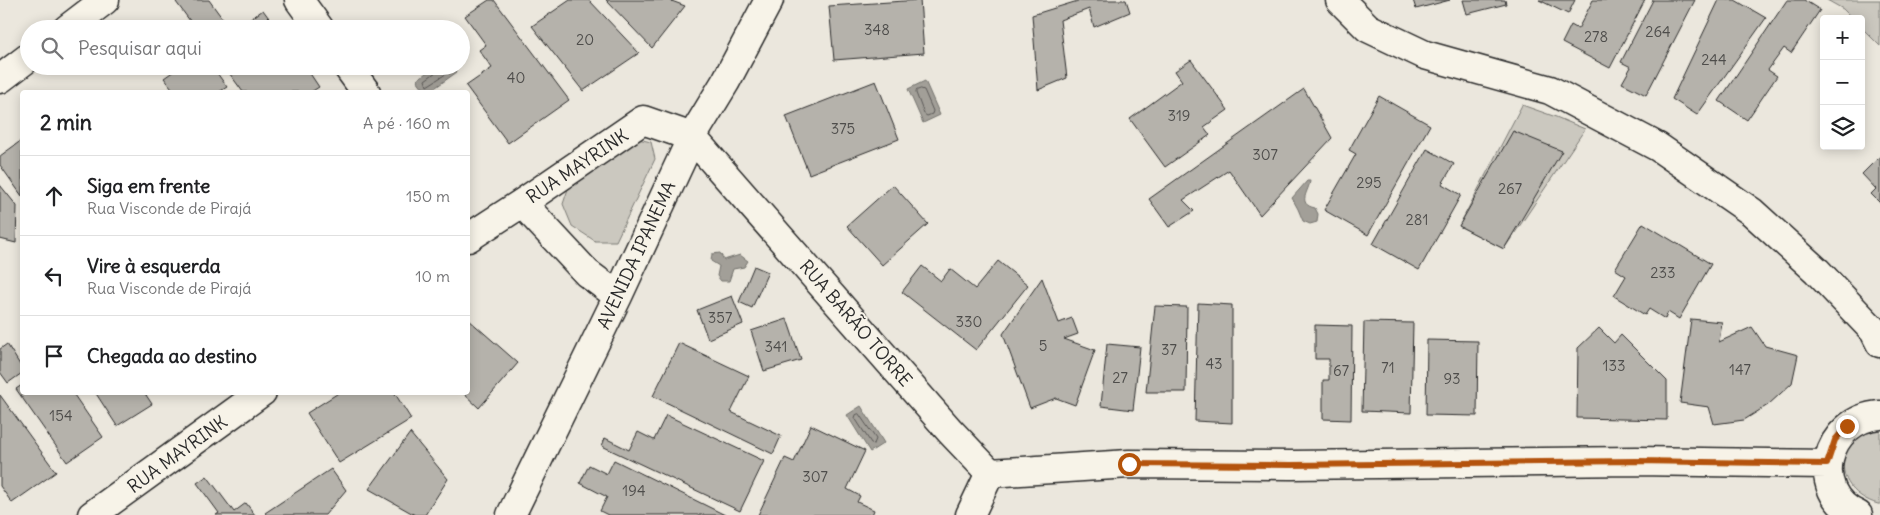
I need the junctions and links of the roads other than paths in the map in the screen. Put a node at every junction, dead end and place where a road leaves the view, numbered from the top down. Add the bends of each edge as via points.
1 (106, 0) edge
2 (299, 0) edge
3 (769, 0) edge
4 (1340, 0) edge
5 (79, 20) edge
6 (313, 20) edge
7 (20, 64) edge
8 (354, 75) edge
9 (0, 79) edge
10 (365, 90) edge
11 (692, 136) junction
12 (522, 203) junction
13 (470, 234) edge
14 (618, 296) junction
15 (1880, 343) edge
16 (258, 395) edge
17 (1880, 415) edge
18 (1827, 464) junction
19 (990, 473) junction
20 (92, 515) edge
21 (511, 515) edge
22 (970, 515) edge
23 (1858, 515) edge

1 - 5 street
2 - 6 street
3 - 11 street, AVENIDA IPANEMA
4 - 15 street via 1368,28 1417,51 1550,90 1658,146 1752,212 1817,271 1874,331
7 - 9 street
8 - 10 street
11 - 12 street, RUA MAYRINK via 643,120
11 - 14 street, AVENIDA IPANEMA
11 - 19 street, RUA BARÃO TORRE
12 - 13 street, RUA MAYRINK
12 - 14 street via 588,273
14 - 21 street, AVENIDA IPANEMA
16 - 20 street, RUA MAYRINK
17 - 18 street via 1863,418 1847,426 1835,440
18 - 19 street via 1626,461 1129,464
18 - 23 street via 1829,482 1836,498
19 - 22 street

